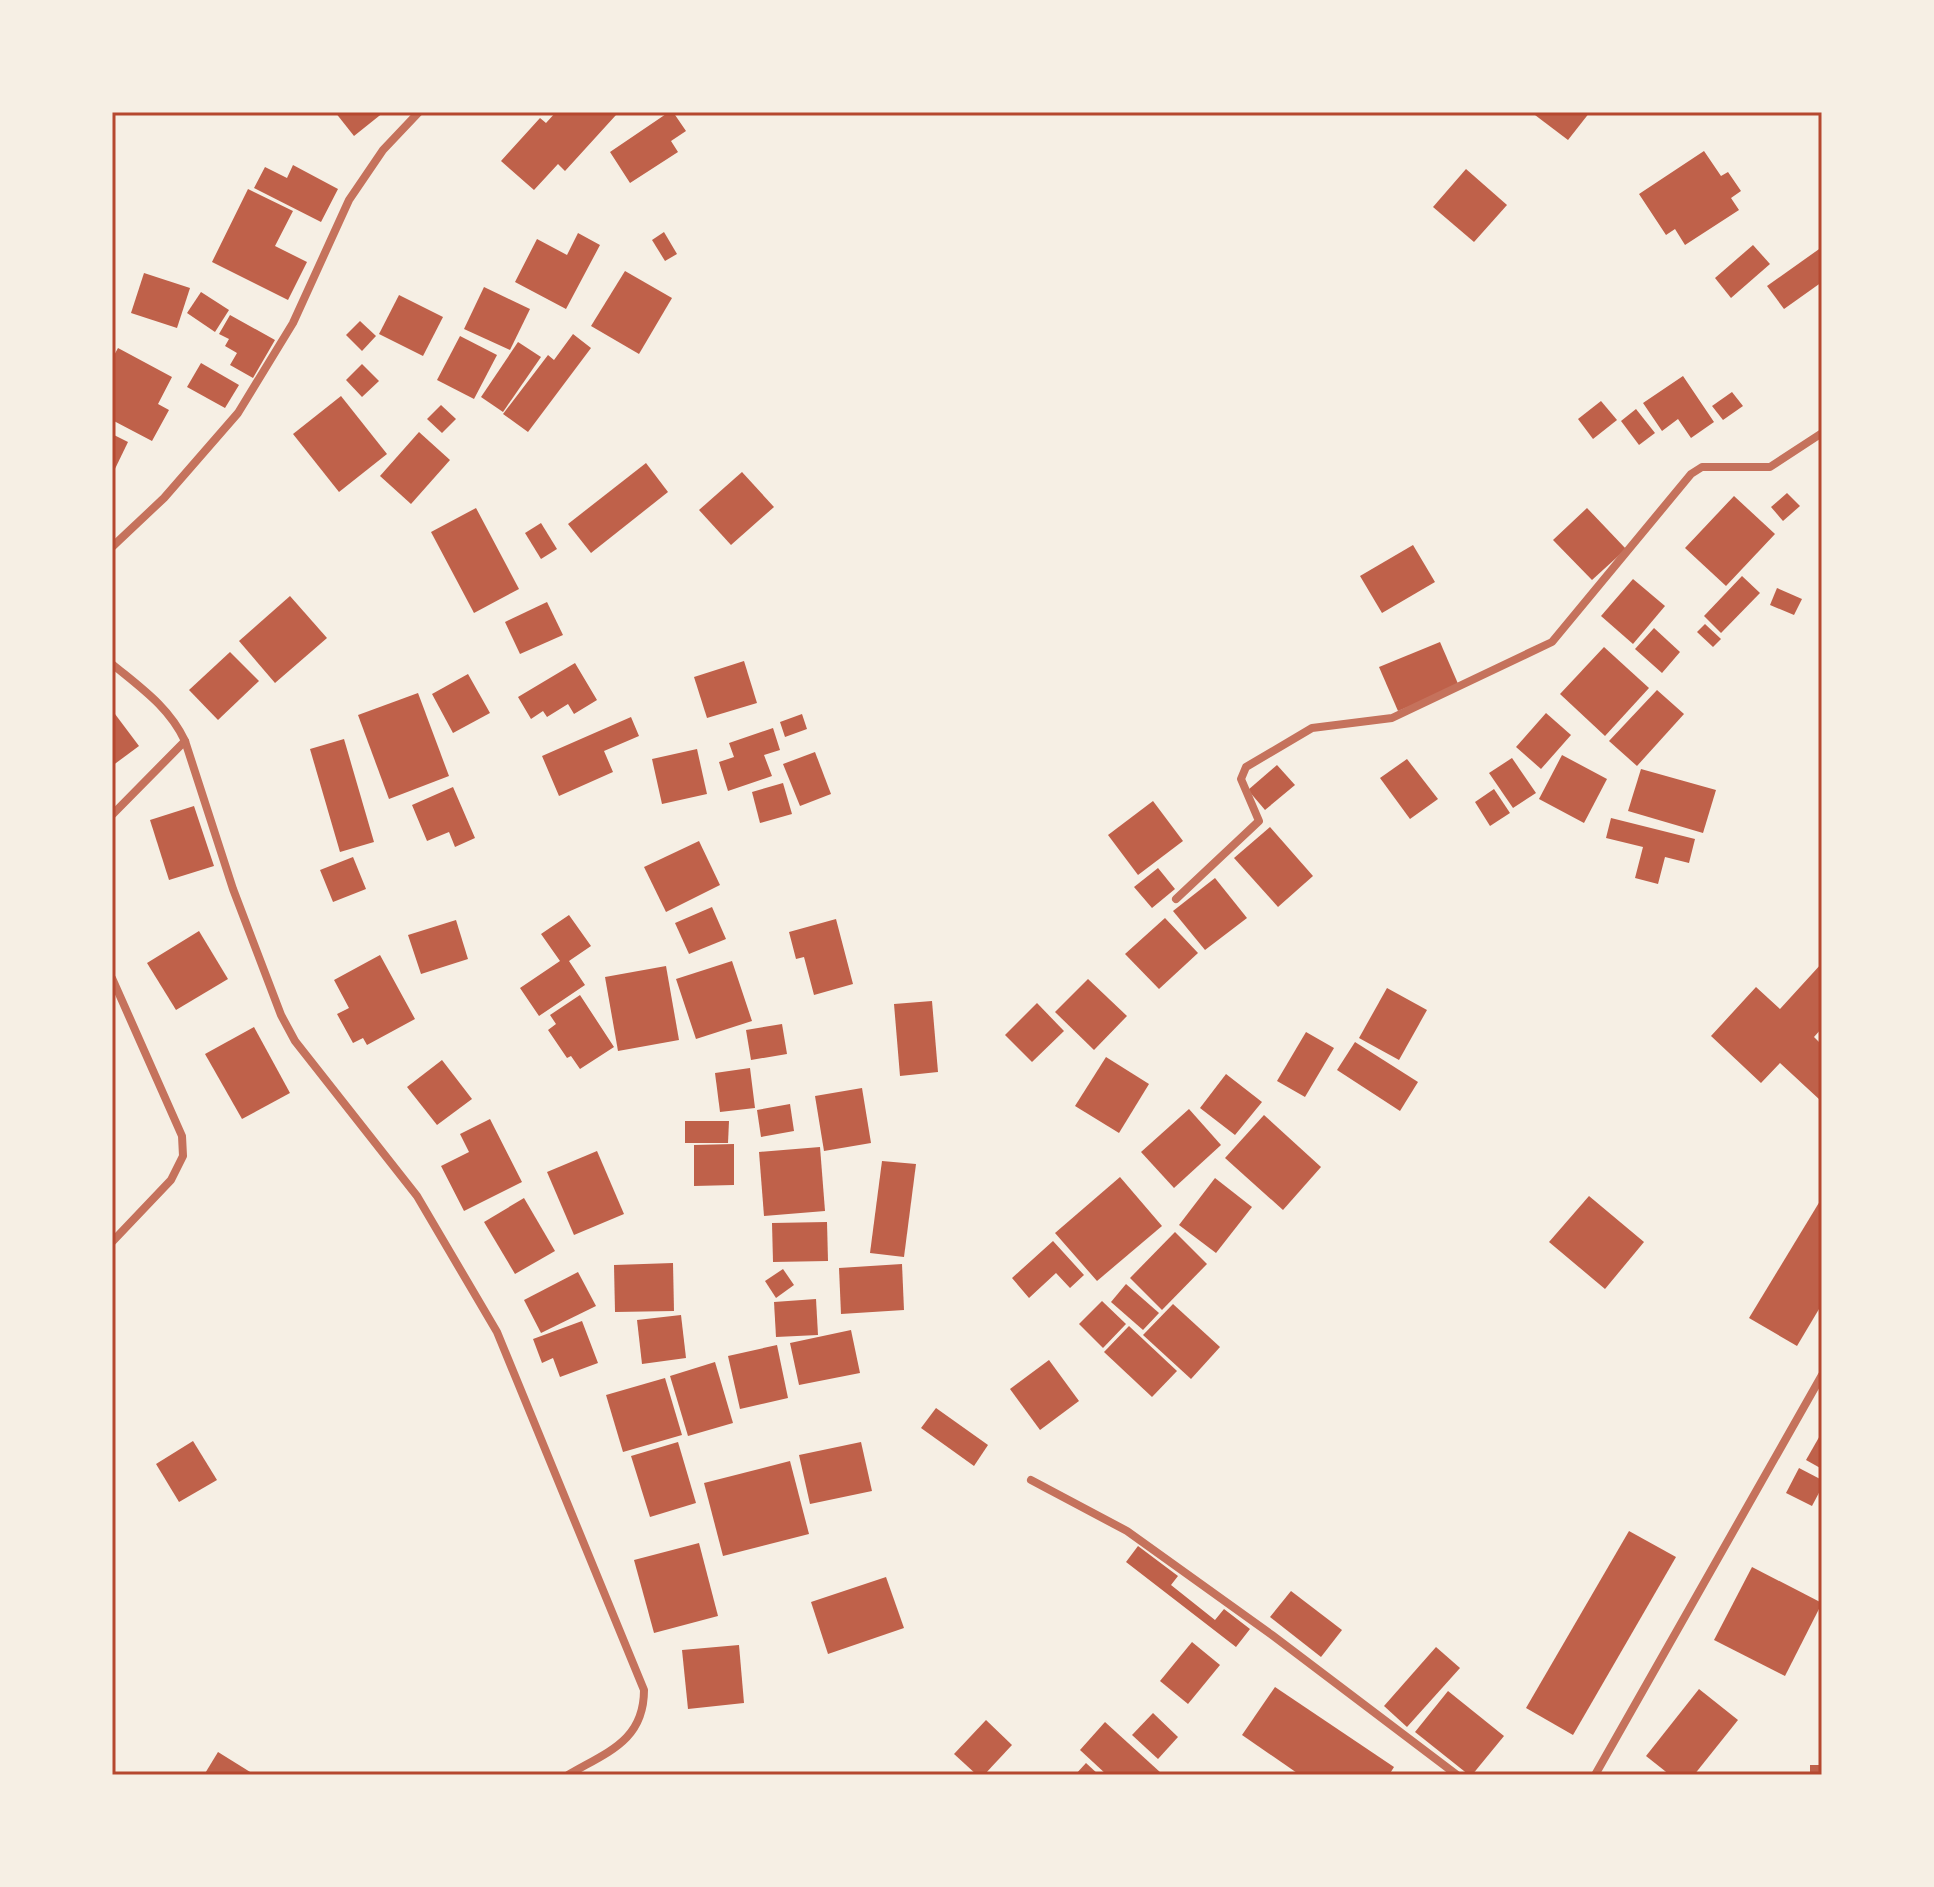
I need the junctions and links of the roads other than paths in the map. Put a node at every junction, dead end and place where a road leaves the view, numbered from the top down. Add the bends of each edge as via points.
1 (419, 112) edge
2 (1822, 433) edge
3 (112, 547) edge
4 (112, 664) edge
5 (185, 741) junction
6 (112, 815) edge
7 (1176, 899) dead end
8 (112, 978) edge
9 (112, 1242) edge
10 (1822, 1375) edge
11 (1031, 1480) dead end
12 (568, 1775) edge
13 (1457, 1775) edge
14 (1595, 1775) edge

1 - 3 street via 383,150 349,200 293,323 238,413 164,498
2 - 7 street via 1770,467 1702,467 1691,474 1552,642 1392,718 1312,728 1246,767 1241,779 1259,821
4 - 5 street via 160,703
5 - 6 street
5 - 12 street via 281,1015 295,1041 417,1196 497,1332 644,1690 637,1726 619,1745
8 - 9 street via 182,1136 183,1156 171,1180
10 - 14 street
11 - 13 street via 1127,1531

